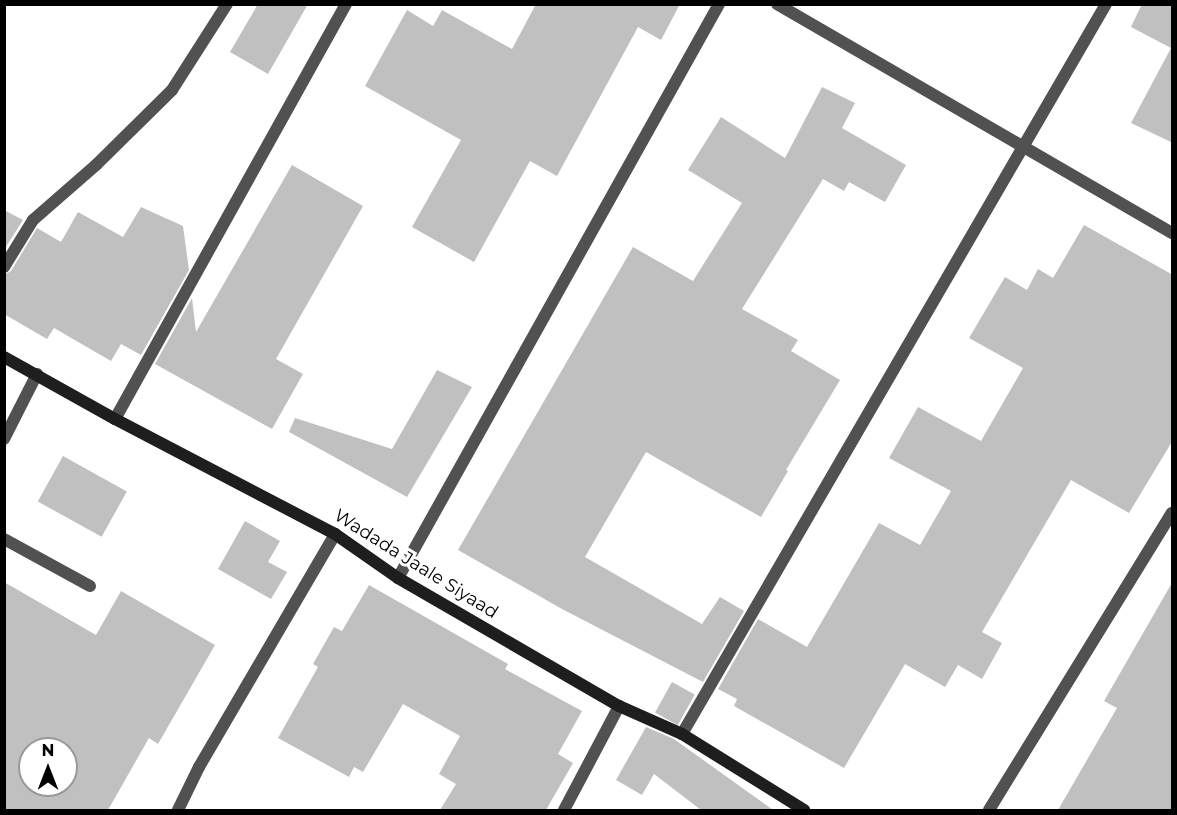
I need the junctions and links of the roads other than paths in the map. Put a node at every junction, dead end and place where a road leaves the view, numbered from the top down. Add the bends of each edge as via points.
1 (227, 4) edge
2 (346, 4) edge
3 (719, 4) edge
4 (777, 4) edge
5 (1106, 4) edge
6 (1022, 147) junction
7 (1173, 232) edge
8 (4, 267) edge
9 (4, 357) edge
10 (37, 374) junction
11 (115, 419) junction
12 (4, 439) edge
13 (1173, 513) edge
14 (335, 534) junction
15 (4, 539) edge
16 (398, 578) junction
17 (90, 586) dead end
18 (620, 706) junction
19 (682, 734) junction
20 (178, 810) edge
21 (564, 810) edge
22 (804, 810) edge
23 (989, 810) edge

1 - 8 street via 172,90 33,220
2 - 11 street
3 - 16 street
4 - 6 street
5 - 6 street
6 - 7 street
6 - 19 street
9 - 10 main road, Wadada Jaale Siyaad
10 - 11 main road, Wadada Jaale Siyaad
10 - 12 street
11 - 14 main road, Wadada Jaale Siyaad
13 - 23 street
14 - 16 main road, Wadada Jaale Siyaad
14 - 20 street via 199,766
15 - 17 street
16 - 18 main road, Wadada Jaale Siyaad
18 - 19 main road, Wadada Jaale Siyaad
18 - 21 street
19 - 22 main road, Wadada Jaale Siyaad

